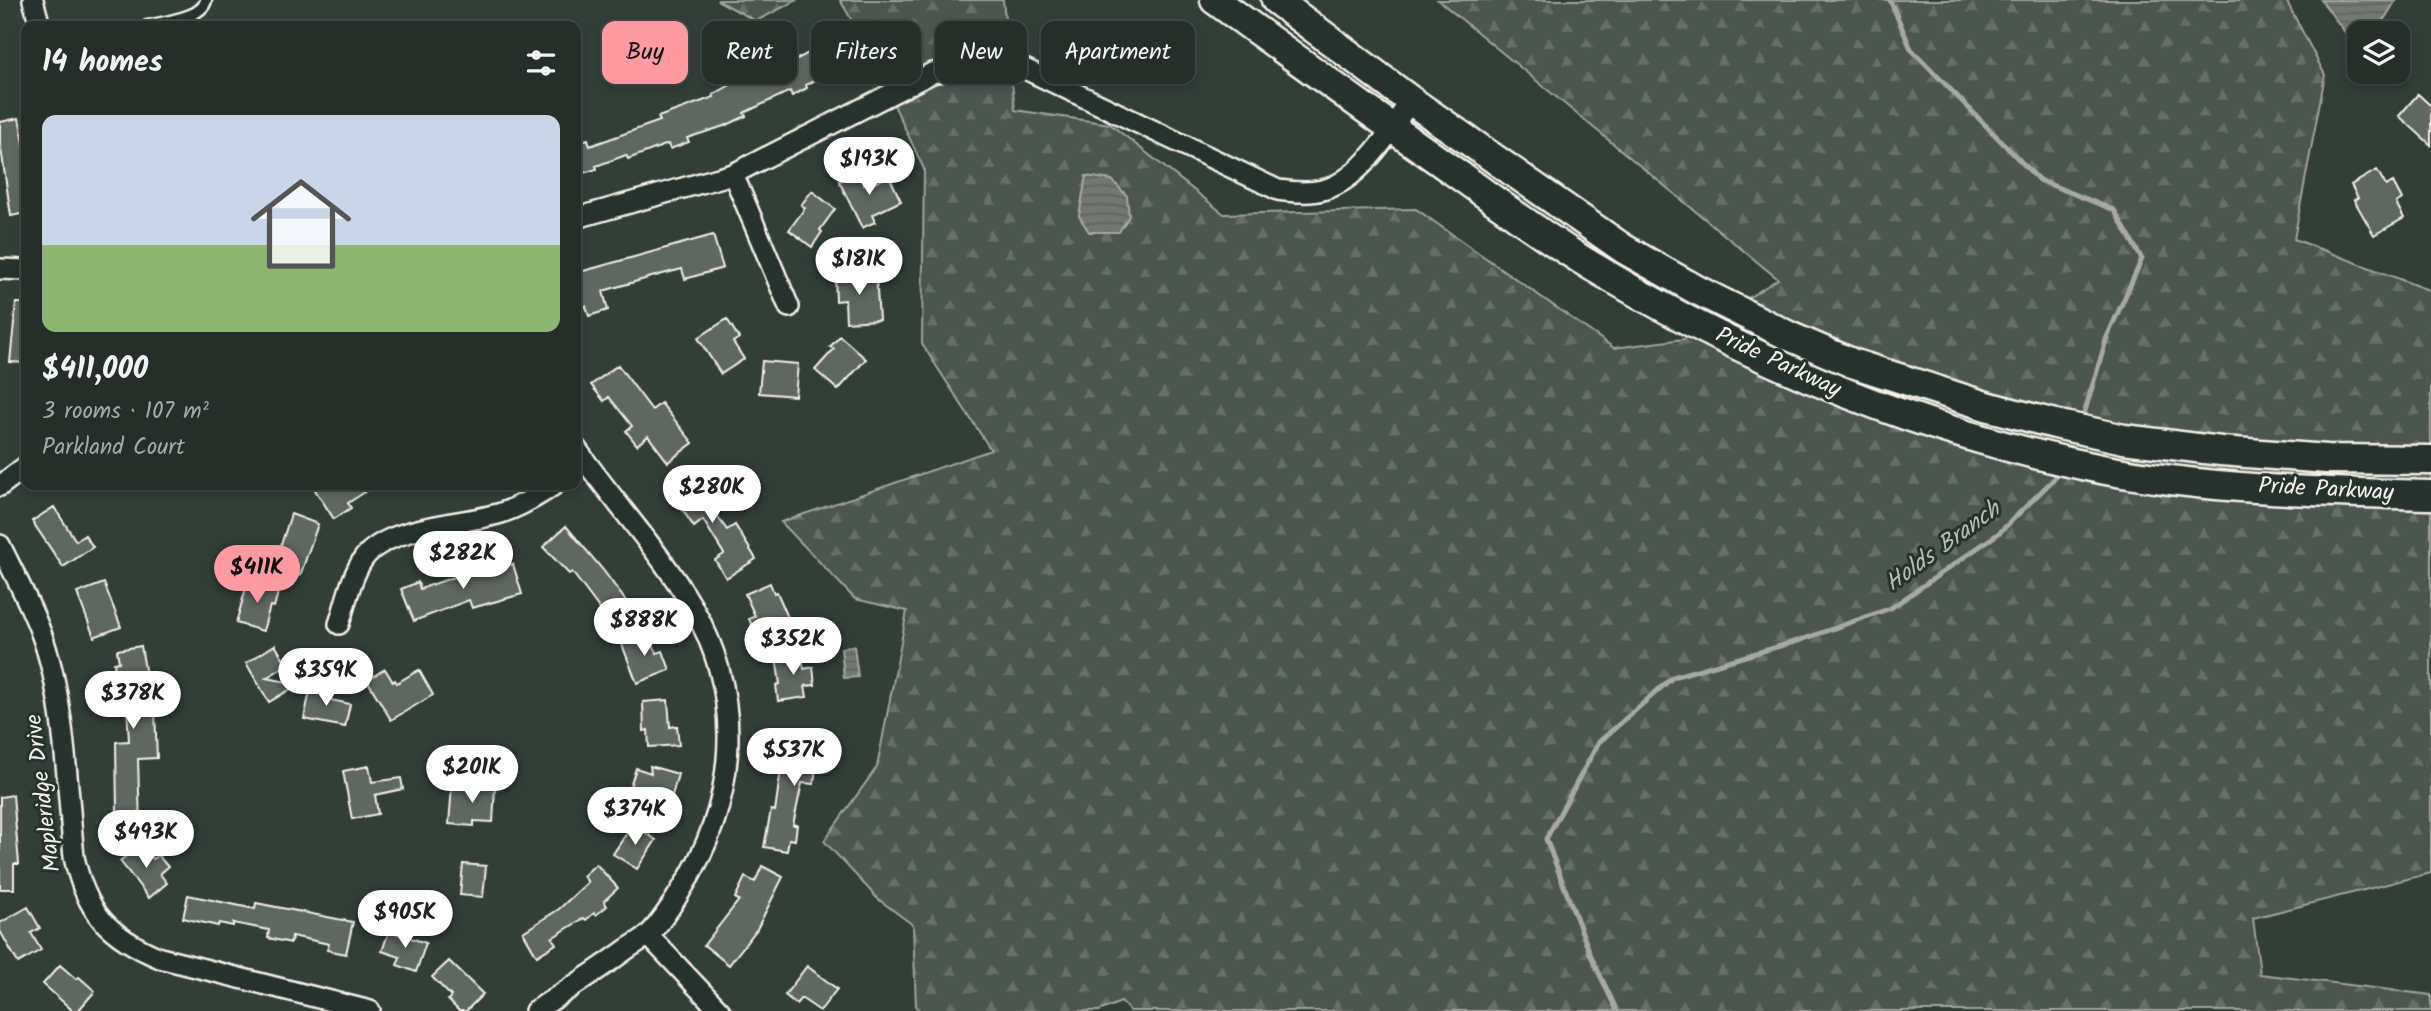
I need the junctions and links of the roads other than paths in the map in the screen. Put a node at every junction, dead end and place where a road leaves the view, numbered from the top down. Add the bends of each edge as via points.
1 (33, 0) edge
2 (206, 0) edge
3 (1214, 0) edge
4 (1276, 0) edge
5 (39, 21) edge
6 (166, 21) edge
7 (1410, 100) junction
8 (1393, 129) junction
9 (733, 174) junction
10 (581, 217) edge
11 (0, 269) edge
12 (21, 270) edge
13 (789, 307) dead end
14 (2431, 460) edge
15 (581, 461) edge
16 (21, 470) edge
17 (0, 486) edge
18 (546, 490) edge
19 (2431, 495) edge
20 (0, 545) edge
21 (339, 624) dead end
22 (648, 935) junction
23 (370, 1011) edge
24 (535, 1011) edge
25 (720, 1011) edge

1 - 5 street
2 - 6 lane via 200,12
3 - 8 main road, Pride Parkway
4 - 7 main road, Pride Parkway
7 - 8 street
7 - 14 main road, Pride Parkway via 1624,249 1695,289 1852,363 2055,424 2124,439 2221,452
8 - 9 street via 1350,176 1326,189 1278,190 1026,69 968,66 932,73
8 - 19 main road, Pride Parkway via 1554,242 1660,305 1809,379 1910,418 2023,452 2214,484
9 - 10 street
9 - 13 street
11 - 12 street
15 - 22 street via 692,606 708,642 726,706 726,778 718,814 696,868
16 - 17 street
18 - 21 street via 503,512 389,538 365,557 357,570
20 - 23 street, Mapleridge Drive via 41,633 53,674 74,857 95,914 139,949 160,958
22 - 24 street
22 - 25 street

